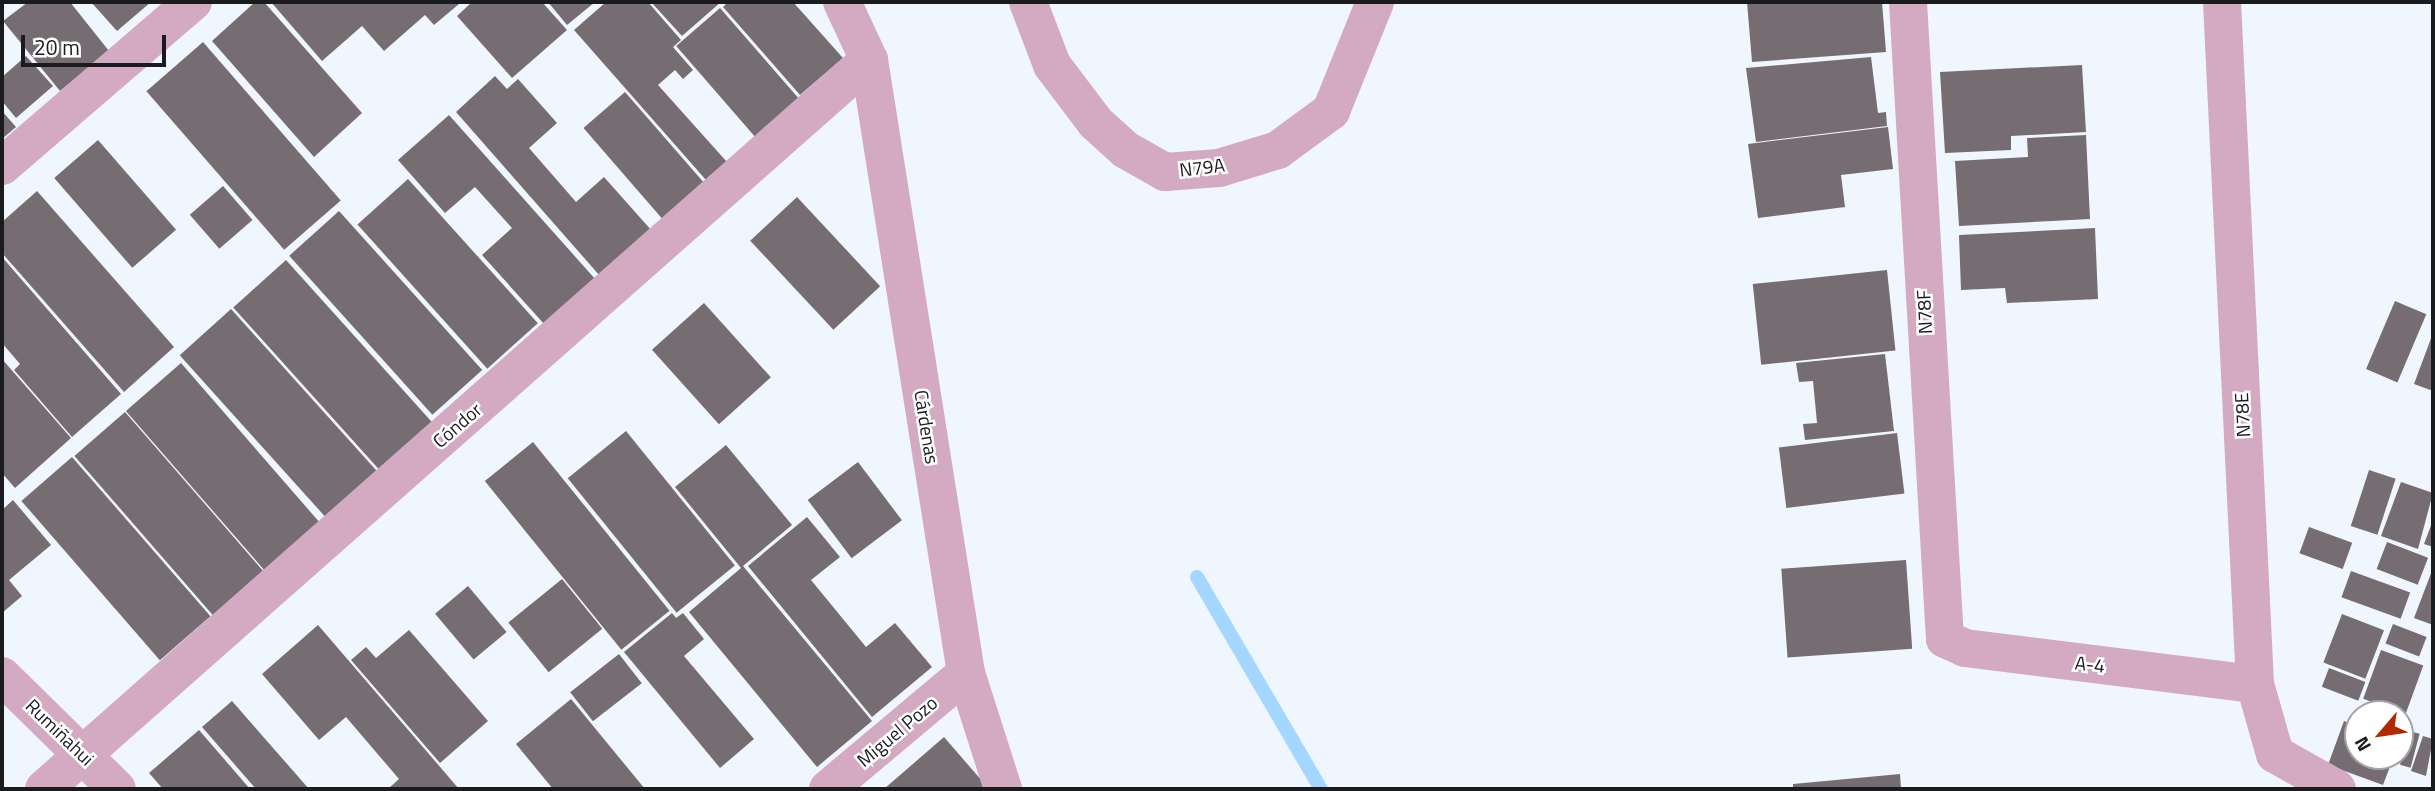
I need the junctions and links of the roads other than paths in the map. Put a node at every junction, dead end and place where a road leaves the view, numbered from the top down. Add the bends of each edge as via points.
1 (193, 2) edge
2 (842, 2) edge
3 (1028, 2) edge
4 (1376, 2) edge
5 (1908, 2) edge
6 (2222, 2) edge
7 (869, 60) junction
8 (2, 166) edge
9 (1941, 622) joint
10 (966, 673) junction
11 (2, 676) edge
12 (2255, 684) junction
13 (84, 754) junction
14 (44, 789) edge
15 (117, 789) edge
16 (828, 789) edge
17 (1003, 789) edge
18 (2337, 789) edge

1 - 8 street
2 - 7 street, Cárdenas
3 - 4 street, N79A via 1052,65 1096,123 1126,150 1165,172 1219,168 1278,150 1331,111
5 - 9 street, N78F
6 - 12 street, N78E
7 - 10 street, Cárdenas
7 - 13 street, Cóndor
9 - 12 street, A-4 via 1945,639 1965,648
10 - 16 street, Miguel Pozo
10 - 17 street, Cárdenas
11 - 13 street, Rumiñahui
12 - 18 street, N78E via 2275,754
13 - 14 street, Cóndor
13 - 15 street, Rumiñahui

